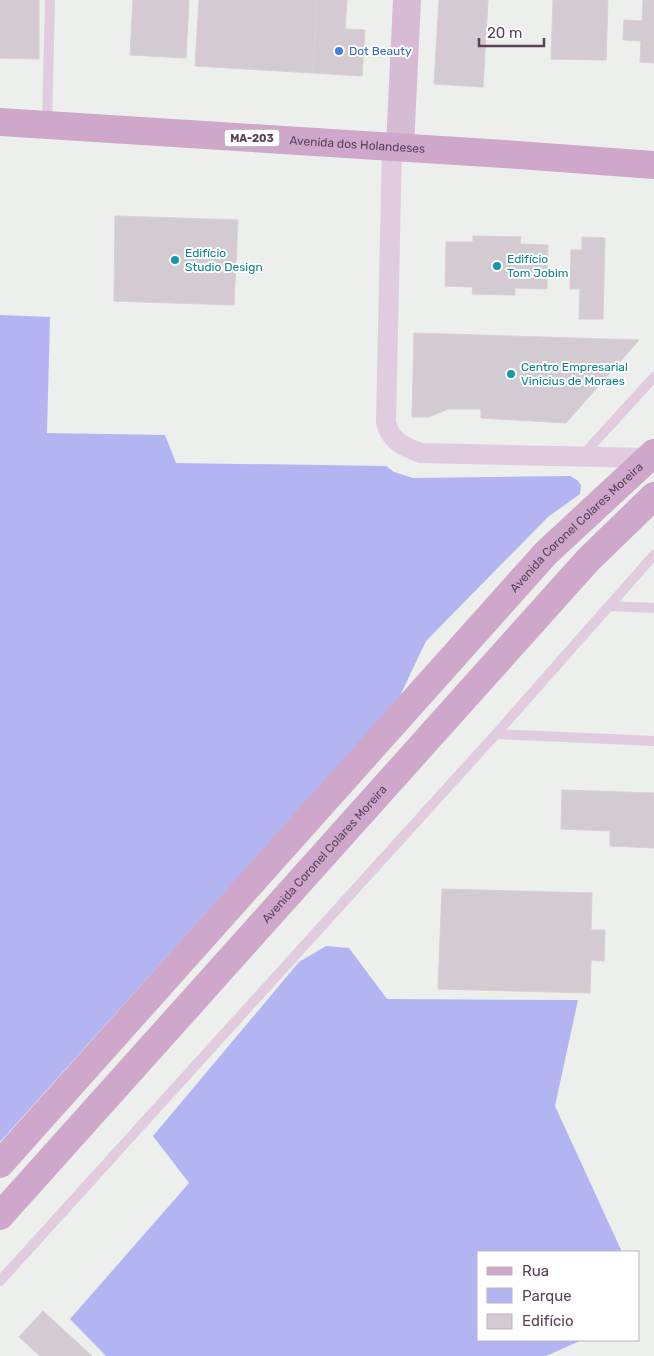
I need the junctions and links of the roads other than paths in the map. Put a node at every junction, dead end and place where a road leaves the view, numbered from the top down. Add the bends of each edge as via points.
1 (50, 0) edge
2 (407, 0) edge
3 (0, 122) edge
4 (47, 125) junction
5 (654, 146) edge
6 (396, 147) junction
7 (504, 154) junction
8 (654, 165) edge
9 (654, 378) edge
10 (582, 456) junction
11 (651, 456) edge
12 (654, 496) edge
13 (654, 555) edge
14 (610, 606) junction
15 (654, 608) edge
16 (496, 734) junction
17 (654, 741) edge
18 (0, 1164) edge
19 (0, 1216) edge
20 (0, 1281) edge

1 - 4 lane
2 - 6 street
3 - 4 main road, Avenida dos Holandeses / MA-203
4 - 6 main road, Avenida dos Holandeses / MA-203
5 - 7 main road
6 - 7 main road, Avenida dos Holandeses / MA-203
6 - 10 street via 388,431 400,444 421,453
7 - 8 main road, Avenida dos Holandeses / MA-203
9 - 10 lane
10 - 11 street
11 - 18 main road, Avenida Coronel Colares Moreira via 546,553
12 - 19 main road, Avenida Coronel Colares Moreira via 588,560
13 - 14 lane
14 - 15 lane
14 - 16 lane
16 - 17 lane
16 - 20 lane

